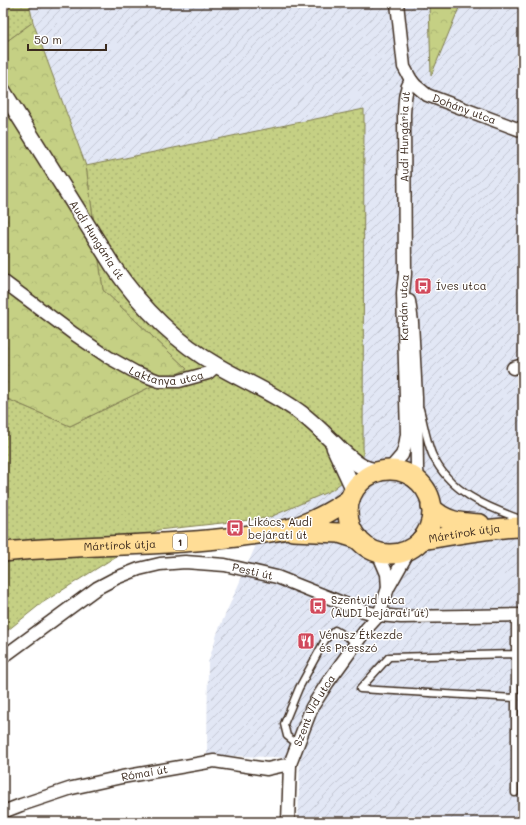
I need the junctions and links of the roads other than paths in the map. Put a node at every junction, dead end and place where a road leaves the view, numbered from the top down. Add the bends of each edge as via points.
1 (397, 3) edge
2 (411, 80) junction
3 (3, 91) edge
4 (523, 131) edge
5 (405, 274) junction
6 (3, 281) edge
7 (217, 366) junction
8 (416, 397) junction
9 (332, 441) junction
10 (384, 471) junction
11 (418, 481) junction
12 (352, 494) junction
13 (431, 507) junction
14 (518, 525) edge
15 (284, 530) junction
16 (358, 539) junction
17 (415, 545) junction
18 (3, 552) edge
19 (378, 553) junction
20 (388, 588) junction
21 (380, 615) junction
22 (519, 615) edge
23 (357, 643) junction
24 (515, 654) junction
25 (3, 658) edge
26 (515, 698) junction
27 (297, 744) junction
28 (290, 764) junction
29 (515, 793) dead end
30 (3, 812) edge
31 (288, 822) edge

1 - 2 street, Audi Hungária út via 404,66
2 - 4 street, Dohány utca via 427,95
2 - 5 street, Audi Hungária út via 407,87 404,114
3 - 7 street, Audi Hungária út via 113,266 143,306 182,342
5 - 8 street, Kardán utca via 412,322
5 - 10 street, Kardán utca via 403,293 407,434 402,455
6 - 7 street, Laktanya utca via 74,334 135,372 159,381 179,381 208,373
7 - 9 street, Laktanya utca via 295,409
8 - 11 street, Kardán utca
8 - 14 lane via 432,454 444,474 472,498
9 - 10 street, Laktanya utca via 362,466
9 - 12 street, Laktanya utca
10 - 11 main road, Mártírok útja via 400,471
10 - 12 main road, Mártírok útja / 1 via 367,477
11 - 13 main road, Mártírok útja via 427,493
12 - 15 main road, Mártírok útja / 1 via 325,515
12 - 16 main road, Mártírok útja / 1 via 348,507 349,520
13 - 14 main road, Mártírok útja via 445,518 458,522
13 - 17 main road, Mártírok útja via 431,521 425,534
14 - 17 main road, Mártírok útja via 461,533
15 - 16 main road, Mártírok útja / 1 via 339,533
15 - 18 main road, Mártírok útja / 1 via 206,540
16 - 19 main road, Mártírok útja / 1 via 370,550
17 - 19 main road, Mártírok útja via 400,553
17 - 20 street
19 - 20 street via 387,574
20 - 21 street
21 - 22 street, Pesti út
21 - 23 street, Szent Vid utca
21 - 25 street, Pesti út via 277,577 225,565 185,562 160,564 139,569 98,588
22 - 24 lane
23 - 27 street, Szent Vid utca via 312,707
23 - 27 lane via 335,630 325,640 299,688 284,724 287,736
24 - 26 lane
24 - 26 lane via 389,657 360,689
26 - 29 lane
27 - 28 street, Szent Vid utca
28 - 30 street, Római út via 267,769 214,761 72,788
28 - 31 street, Szent Vid utca

